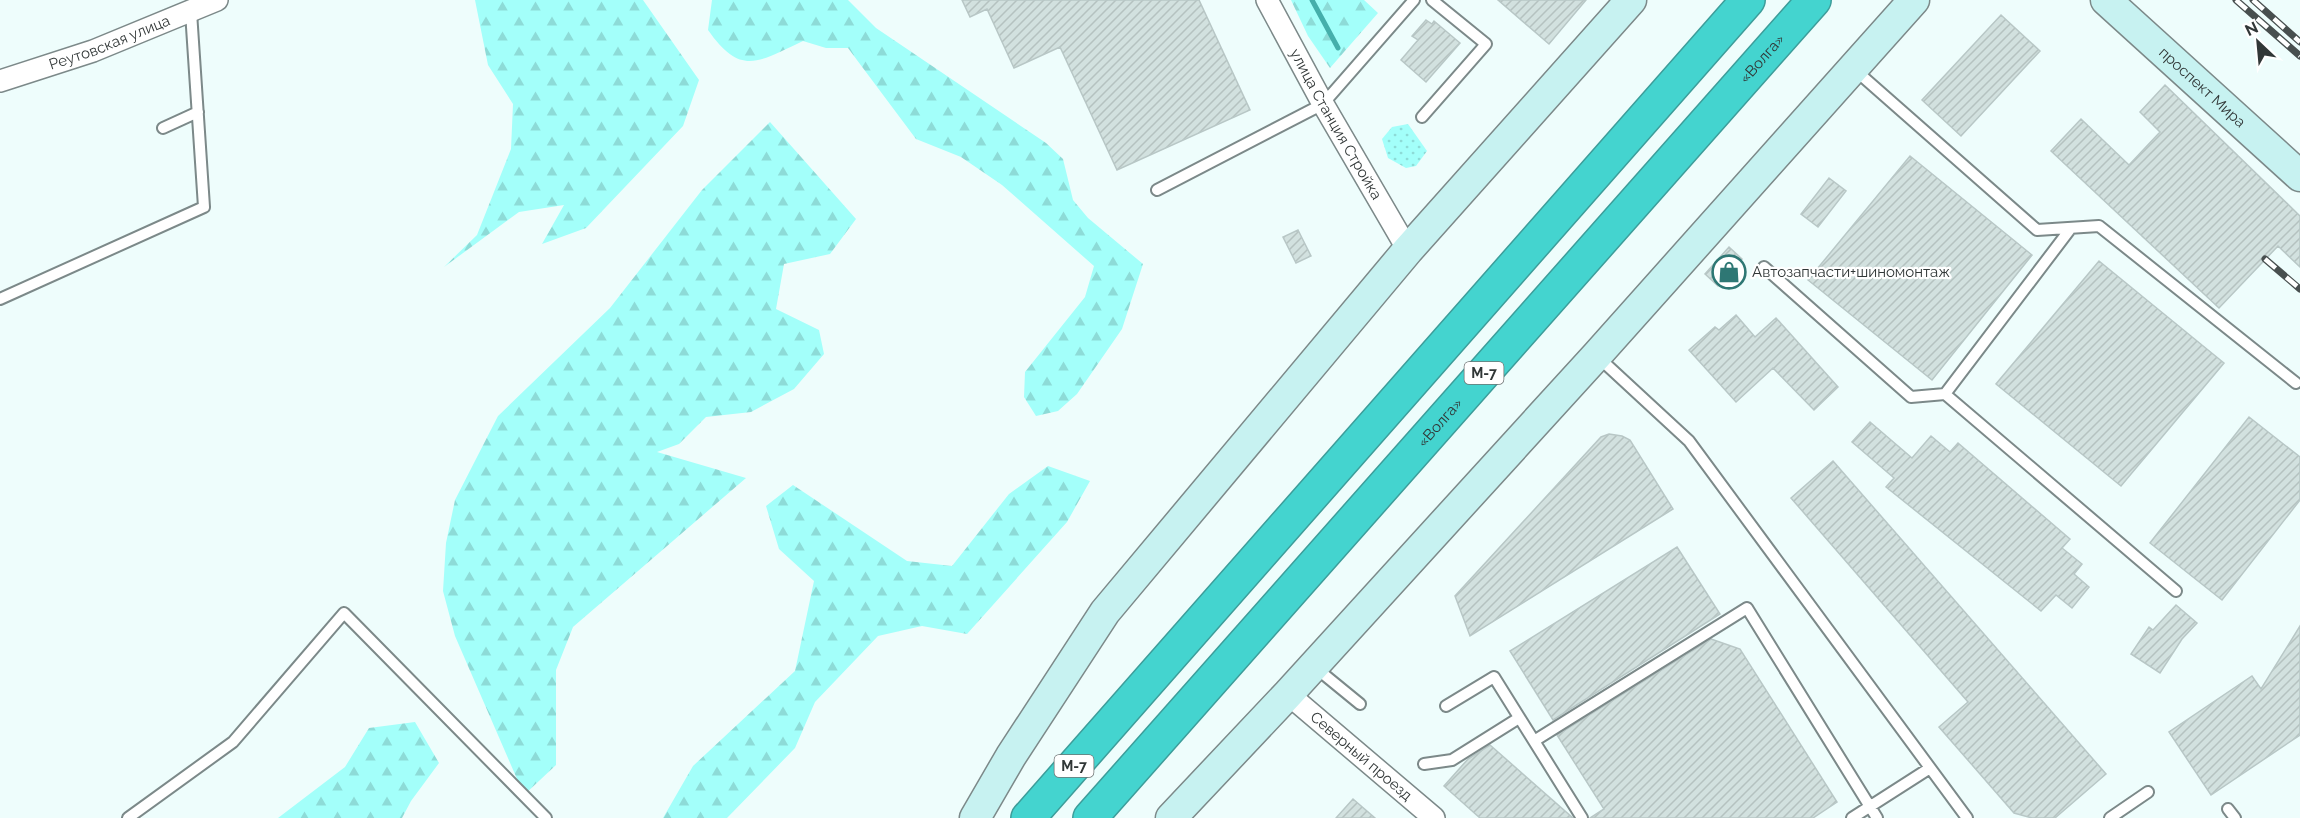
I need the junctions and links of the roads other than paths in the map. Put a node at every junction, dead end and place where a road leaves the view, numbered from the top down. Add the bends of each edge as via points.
1 (217, 0) edge
2 (1267, 0) edge
3 (1414, 0) edge
4 (1432, 0) edge
5 (1631, 0) edge
6 (1748, 0) edge
7 (1814, 0) edge
8 (1914, 0) edge
9 (2106, 0) edge
10 (191, 12) junction
11 (1852, 68) junction
12 (0, 81) edge
13 (1323, 104) junction
14 (198, 112) junction
15 (1422, 117) dead end
16 (163, 128) dead end
17 (2300, 177) edge
18 (1157, 190) dead end
19 (2071, 228) junction
20 (1408, 250) junction
21 (1764, 267) dead end
22 (0, 299) edge
23 (1597, 356) junction
24 (2296, 383) dead end
25 (1945, 394) junction
26 (2176, 591) dead end
27 (1314, 666) junction
28 (1288, 694) junction
29 (1360, 705) dead end
30 (1446, 706) dead end
31 (1519, 718) junction
32 (1534, 741) junction
33 (1424, 764) dead end
34 (1930, 768) junction
35 (2148, 792) dead end
36 (1870, 807) junction
37 (1176, 815) edge
38 (128, 818) edge
39 (546, 818) edge
40 (975, 818) edge
41 (1028, 818) edge
42 (1090, 818) edge
43 (1434, 818) edge
44 (1582, 818) edge
45 (1852, 818) edge
46 (1877, 818) edge
47 (1966, 818) edge
48 (2110, 818) edge

1 - 10 street, Реутовская улица
2 - 13 street, улица Станция Стройка
3 - 13 lane
4 - 15 lane via 1486,44
5 - 20 street
6 - 41 highway, М-7
7 - 42 highway, «Волга» / М-7
8 - 11 street
9 - 17 street, проспект Мира
10 - 12 street, Реутовская улица via 93,51
10 - 14 lane
11 - 19 lane via 2037,230
11 - 23 street
13 - 18 lane
13 - 20 street, улица Станция Стройка
14 - 16 lane
14 - 22 lane via 204,207
19 - 24 lane via 2100,226
19 - 25 lane
20 - 40 street via 1105,612
21 - 25 lane via 1911,397
23 - 27 street
23 - 34 lane via 1689,441
25 - 26 lane
27 - 28 street
27 - 29 lane
28 - 37 street
28 - 43 street, Северный проезд
30 - 31 lane via 1494,676
31 - 32 lane
31 - 33 lane via 1452,760
32 - 36 lane via 1747,608
32 - 44 lane
34 - 36 lane
34 - 47 lane
35 - 48 lane
36 - 45 lane
36 - 46 lane
38 - 39 lane via 233,742 344,613

